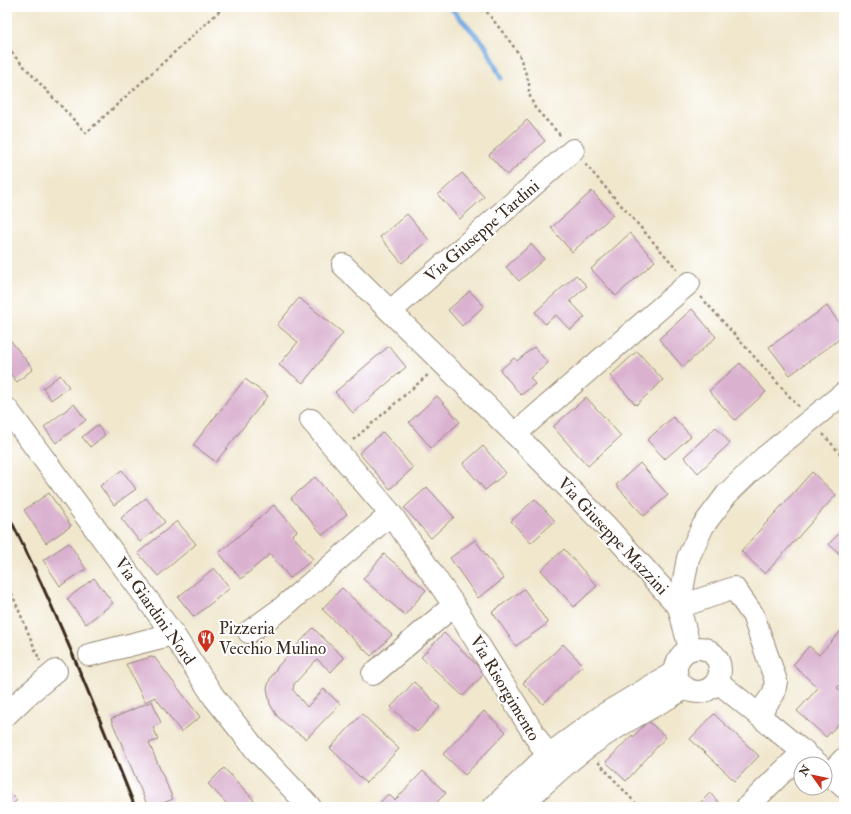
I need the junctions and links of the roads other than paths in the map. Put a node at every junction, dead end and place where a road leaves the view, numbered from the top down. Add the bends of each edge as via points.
1 (573, 150) road end
2 (344, 264) dead end
3 (689, 283) road end
4 (391, 311) junction
5 (844, 393) edge
6 (7, 409) edge
7 (311, 420) dead end
8 (516, 434) junction
9 (391, 514) junction
10 (454, 604) junction
11 (680, 607) junction
12 (249, 632) dead end
13 (173, 634) junction
14 (690, 649) junction
15 (90, 655) dead end
16 (373, 674) dead end
17 (52, 675) road end
18 (681, 680) junction
19 (717, 681) junction
20 (7, 714) edge
21 (759, 714) junction
22 (813, 756) edge
23 (552, 764) junction
24 (793, 784) edge
25 (310, 807) edge
26 (494, 807) edge
27 (519, 807) edge
28 (747, 807) edge

1 - 4 street, Via Giuseppe Tardini
2 - 4 street, Via Giuseppe Mazzini
3 - 8 street
4 - 8 street, Via Giuseppe Mazzini
5 - 11 street via 814,424 765,457 727,494 703,526 688,558
6 - 13 street, Via Giardini Nord
7 - 9 street, Via Risorgimento
8 - 11 street, Via Giuseppe Mazzini via 607,527
9 - 10 street, Via Risorgimento
9 - 12 street via 281,609
10 - 16 street
10 - 23 street, Via Risorgimento
11 - 14 street, Via Giuseppe Mazzini
11 - 21 street via 734,588 753,615 776,681 774,693
13 - 15 street
13 - 25 street, Via Giardini Nord via 214,697 256,750
14 - 18 street via 684,652 676,664
14 - 19 street via 703,648 715,655 720,668
17 - 20 street
18 - 19 street via 697,692 713,686
18 - 23 street via 586,748
18 - 23 street via 605,714
19 - 21 street
21 - 22 street
23 - 26 street
23 - 27 street
24 - 28 street

